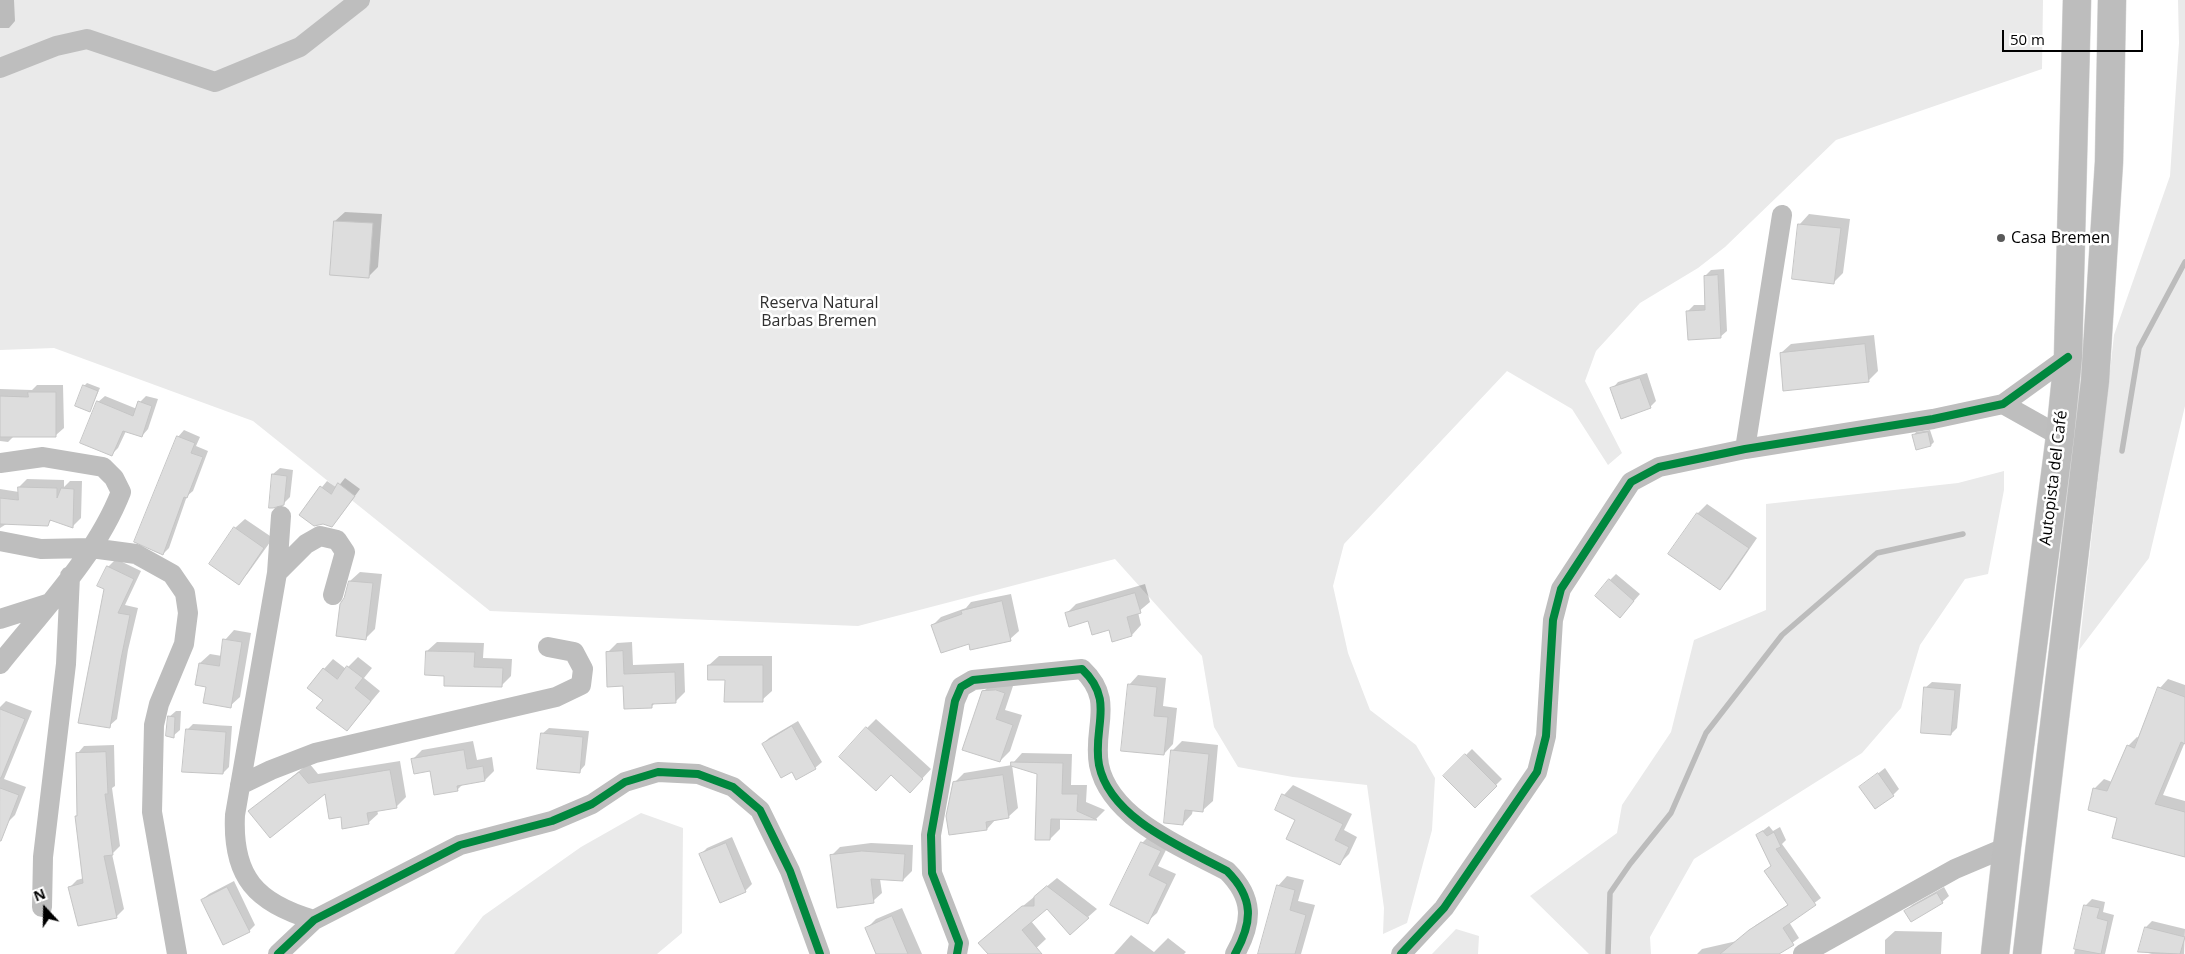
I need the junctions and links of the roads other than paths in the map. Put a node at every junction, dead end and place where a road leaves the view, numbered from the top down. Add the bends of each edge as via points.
1 (360, 0) edge
2 (2077, 0) edge
3 (2112, 0) edge
4 (0, 68) edge
5 (1782, 215) dead end
6 (2068, 357) junction
7 (2003, 404) junction
8 (2060, 436) junction
9 (1744, 449) junction
10 (0, 463) edge
11 (281, 516) dead end
12 (0, 541) edge
13 (91, 548) junction
14 (277, 574) junction
15 (70, 576) junction
16 (334, 595) dead end
17 (47, 604) junction
18 (0, 619) edge
19 (548, 647) dead end
20 (0, 664) edge
21 (240, 786) junction
22 (2007, 847) junction
23 (42, 907) dead end
24 (314, 920) junction
25 (177, 954) edge
26 (278, 954) edge
27 (820, 954) edge
28 (957, 954) edge
29 (1235, 954) edge
30 (1400, 954) edge
31 (1803, 954) edge
32 (1995, 954) edge
33 (2027, 954) edge

1 - 4 street via 300,46 216,82 87,39 56,46
2 - 6 highway, Autopista del Café
3 - 33 highway, Autopista del Café via 2109,162 2095,381
5 - 9 street
6 - 7 street
6 - 8 highway, Autopista del Café
7 - 8 street
7 - 9 street via 1933,419
8 - 22 highway, Autopista del Café
9 - 30 street via 1659,467 1631,482 1561,589 1553,620 1546,736 1537,772 1444,908
10 - 13 street via 43,457 103,467 121,492
11 - 14 street
12 - 13 street via 41,549
13 - 15 street
13 - 25 street via 136,554 172,574 185,593 188,613 184,644 159,704 154,725 152,812
14 - 16 street via 291,556 320,536 337,540 345,552
14 - 21 street
15 - 17 street
15 - 23 street via 66,664 44,857
17 - 18 street
17 - 20 street
19 - 21 street via 574,652 583,669 581,684 556,697 315,753
21 - 24 street via 234,841 240,865 251,885 267,900 288,912
22 - 31 street via 1956,868
22 - 32 highway, Autopista del Café
24 - 26 street
24 - 27 street via 460,845 552,821 592,804 625,782 658,772 698,774 733,788 760,810 790,871
28 - 29 street via 959,943 932,873 931,835 955,701 961,686 973,680 1082,669 1095,680 1101,699 1099,765 1107,786 1135,819 1227,871 1239,883 1247,902 1249,923

